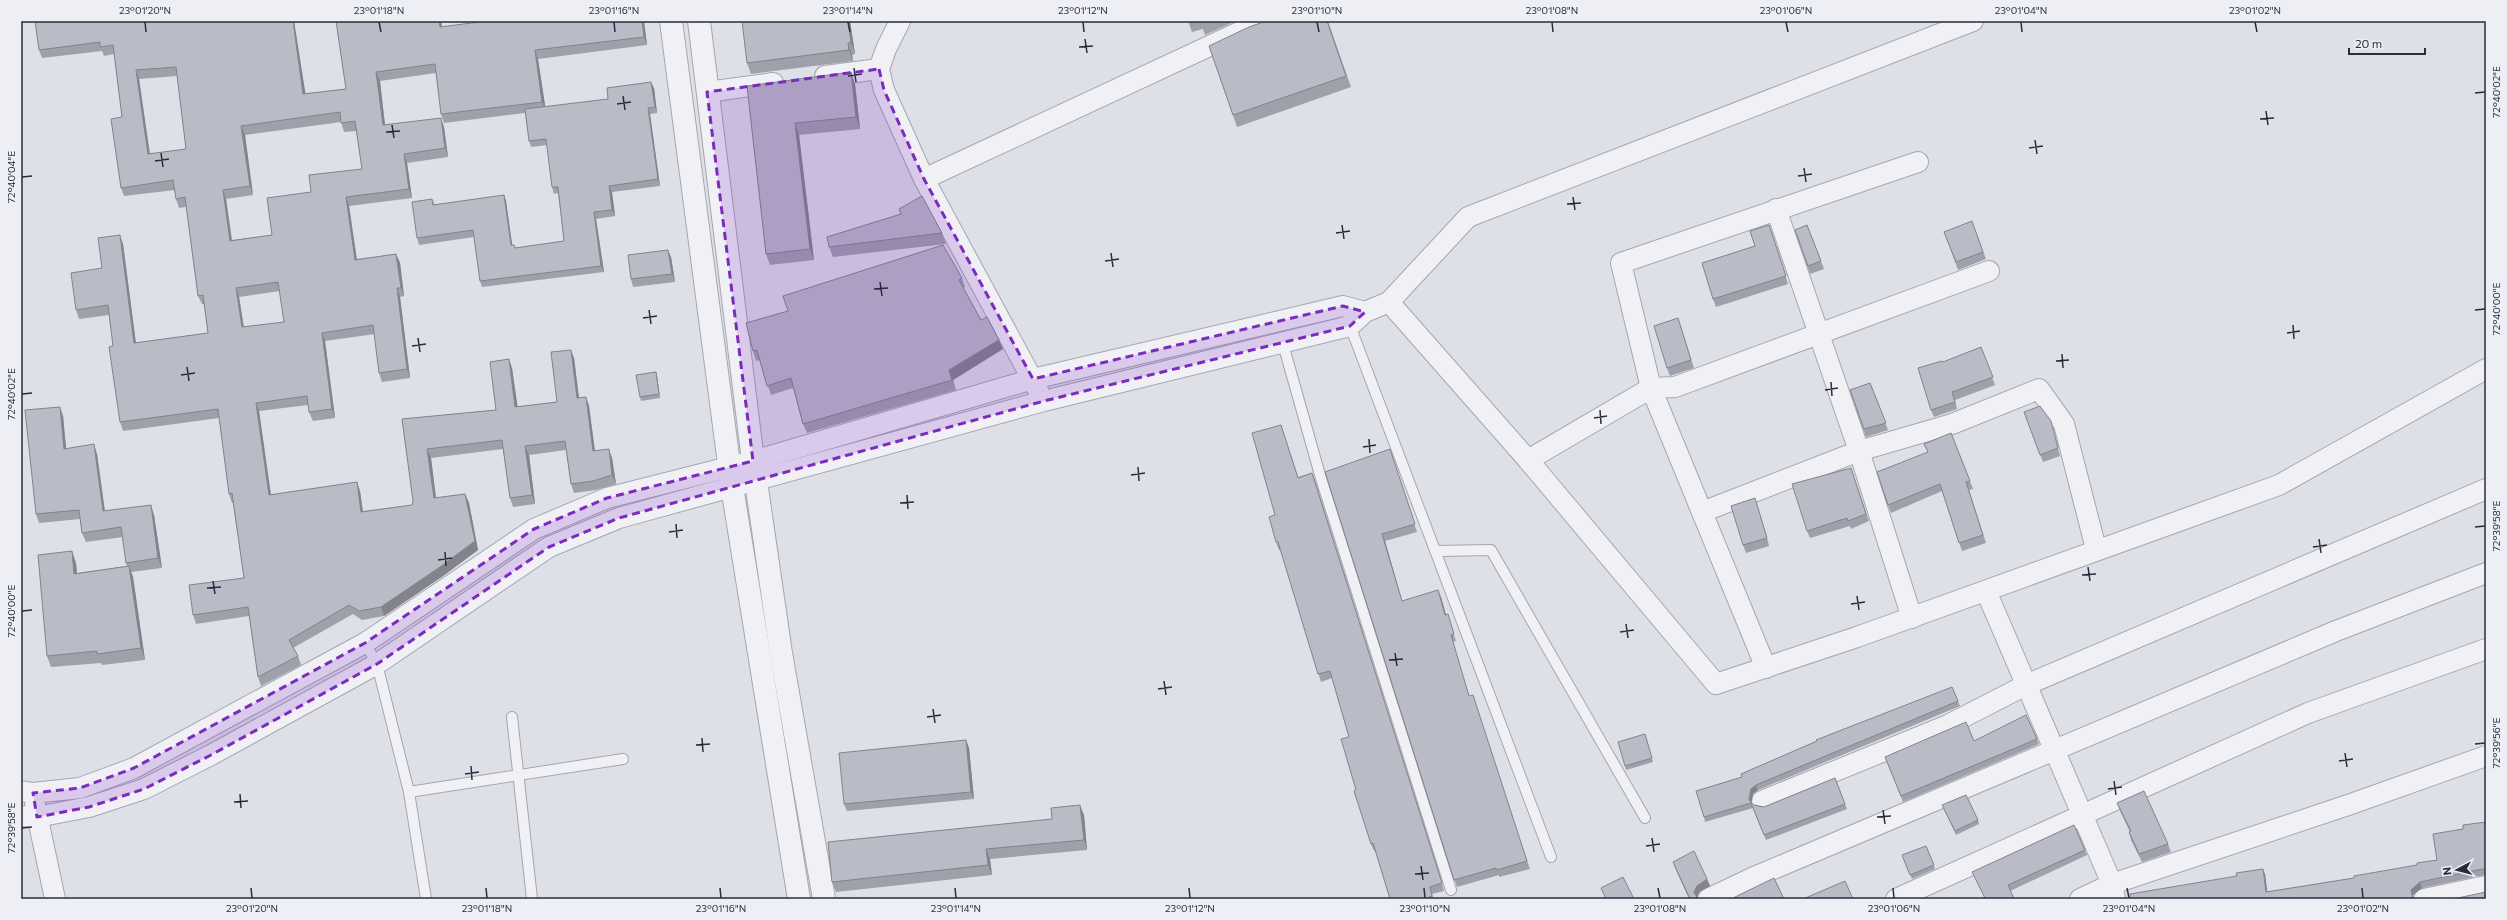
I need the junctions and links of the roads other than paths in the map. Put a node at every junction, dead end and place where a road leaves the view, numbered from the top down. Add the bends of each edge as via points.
1 (671, 21) edge
2 (699, 21) edge
3 (900, 21) edge
4 (1263, 21) edge
5 (1973, 21) edge
6 (878, 69) junction
7 (707, 92) junction
8 (1918, 162) dead end
9 (924, 179) junction
10 (1776, 209) junction
11 (1989, 271) dead end
12 (1389, 302) junction
13 (1343, 306) junction
14 (1365, 312) junction
15 (1350, 326) junction
16 (1818, 333) junction
17 (1283, 344) junction
18 (2486, 369) edge
19 (1033, 380) junction
20 (1651, 388) junction
21 (1044, 401) junction
22 (1397, 447) junction
23 (1383, 452) edge
24 (1859, 452) junction
25 (1528, 460) junction
26 (754, 471) junction
27 (731, 477) junction
28 (2486, 489) edge
29 (1702, 512) junction
30 (2096, 549) junction
31 (1436, 551) junction
32 (2486, 573) edge
33 (1986, 591) junction
34 (1912, 618) junction
35 (365, 643) junction
36 (2486, 649) edge
37 (377, 664) junction
38 (1766, 668) junction
39 (2026, 684) junction
40 (512, 717) dead end
41 (2054, 750) junction
42 (2486, 756) edge
43 (623, 759) dead end
44 (520, 775) junction
45 (27, 792) edge
46 (409, 792) junction
47 (1762, 801) dead end
48 (2082, 814) junction
49 (29, 817) edge
50 (1645, 818) dead end
51 (1551, 857) dead end
52 (2486, 886) edge
53 (1451, 890) dead end
54 (2114, 892) edge
55 (55, 899) edge
56 (426, 899) edge
57 (532, 899) edge
58 (799, 899) edge
59 (824, 899) edge
60 (1708, 899) edge
61 (1896, 899) edge
62 (2080, 899) edge
63 (2424, 899) edge

1 - 27 street
2 - 7 street
3 - 6 street
4 - 9 street
5 - 12 street via 1468,217
6 - 7 street
6 - 9 street via 884,90
7 - 26 street
8 - 10 street
9 - 19 street
10 - 16 street
10 - 20 street via 1621,263
11 - 16 street
12 - 14 street
12 - 25 street
13 - 14 street
13 - 15 lane
13 - 19 street
14 - 15 street
15 - 17 street
15 - 22 lane
16 - 20 street via 1675,387
16 - 24 street
17 - 21 street
17 - 53 lane
18 - 30 street via 2280,485
19 - 21 street
19 - 26 street
20 - 25 street
20 - 29 street
21 - 26 street
22 - 23 lane
22 - 31 lane
24 - 29 street
24 - 30 street via 1952,424 2039,390 2064,424
24 - 34 street
25 - 38 street via 1716,684
26 - 27 street
26 - 59 street via 780,653
27 - 35 street via 607,498 534,529
27 - 37 street via 619,518 549,548
27 - 58 street
28 - 39 street
29 - 38 street
30 - 33 street
31 - 50 lane via 1491,550
31 - 51 lane
32 - 41 street via 2336,631
33 - 34 street
33 - 39 street
34 - 38 street
35 - 37 lane
35 - 45 street via 134,768 80,788
36 - 48 street via 2308,713
37 - 46 lane
37 - 49 street via 144,789 90,808
39 - 41 street
39 - 47 street via 1948,725
40 - 44 lane
41 - 48 street
41 - 60 street
42 - 54 street
43 - 44 lane
44 - 46 lane
44 - 57 lane
45 - 49 street
46 - 56 lane
48 - 54 street
48 - 61 street
49 - 55 street
52 - 63 street
54 - 62 street

